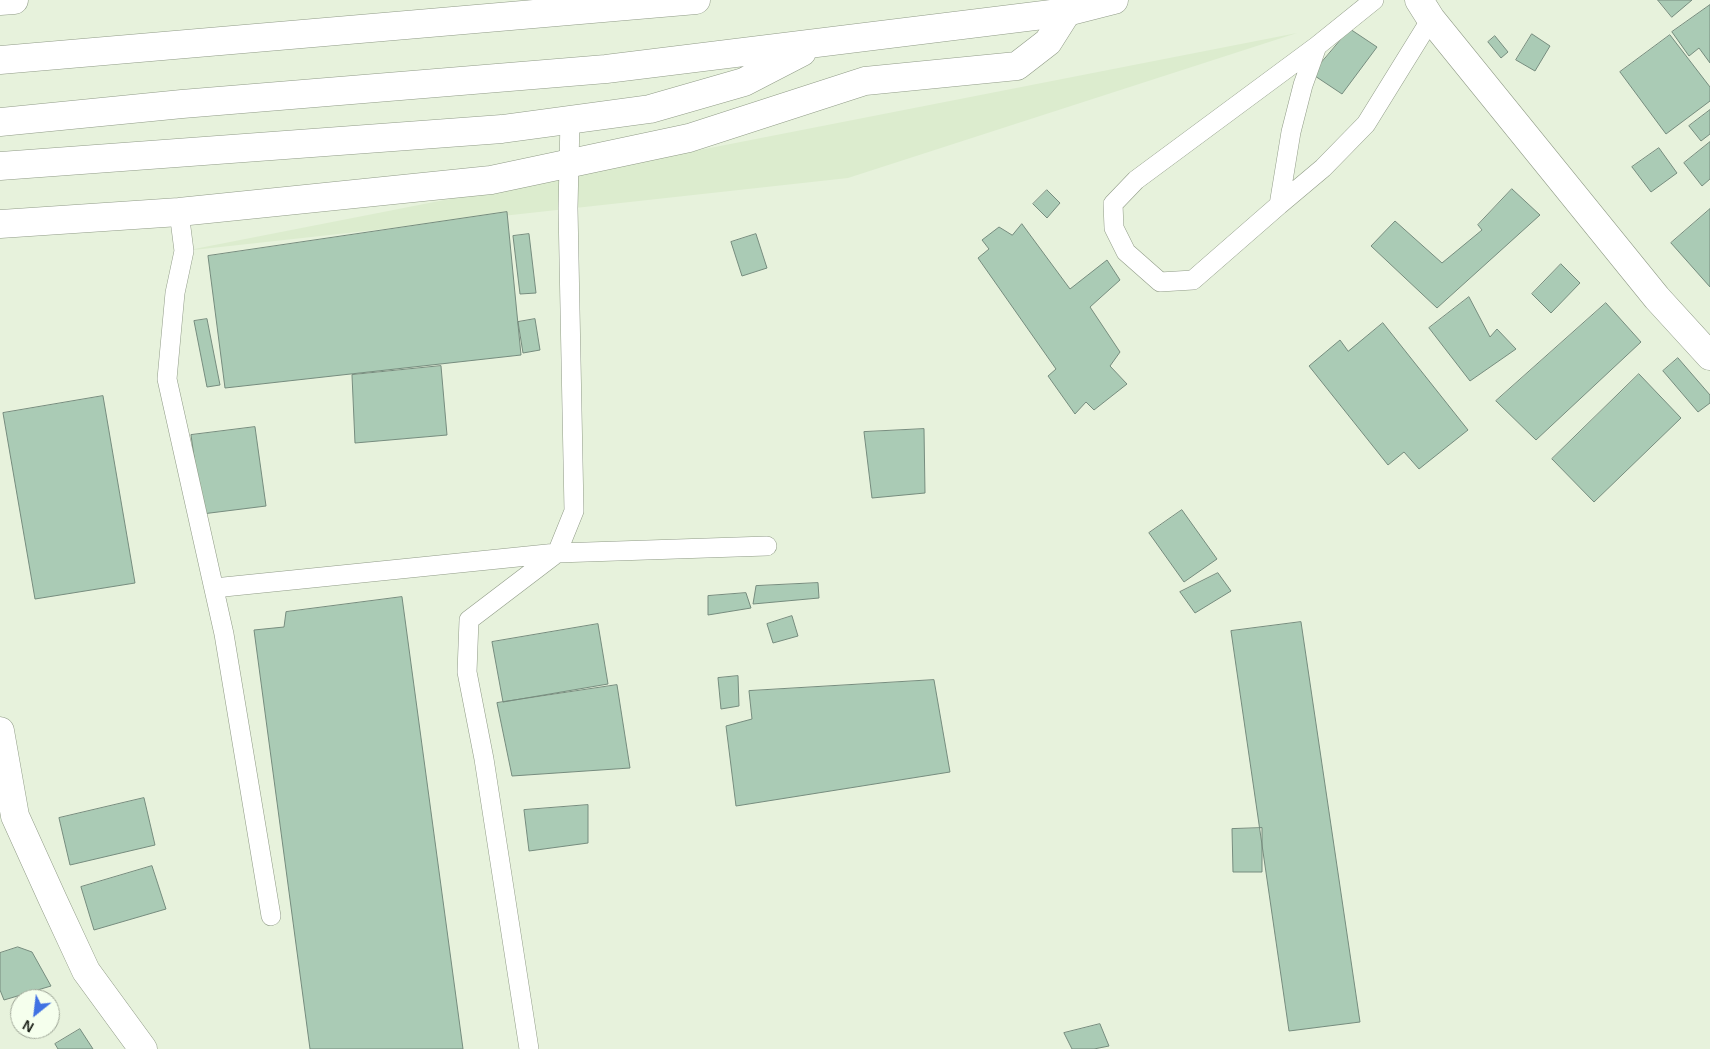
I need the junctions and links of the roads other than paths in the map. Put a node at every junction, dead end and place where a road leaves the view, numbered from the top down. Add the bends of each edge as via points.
1 (14, 0) edge
2 (696, 0) edge
3 (1114, 0) edge
4 (1374, 0) edge
5 (0, 1) edge
6 (1425, 9) edge
7 (1067, 12) junction
8 (821, 43) junction
9 (1317, 46) junction
10 (0, 60) edge
11 (570, 120) junction
12 (0, 122) edge
13 (569, 164) junction
14 (0, 166) edge
15 (1279, 205) junction
16 (179, 212) junction
17 (0, 224) edge
18 (1710, 356) edge
19 (766, 546) dead end
20 (557, 553) junction
21 (214, 588) junction
22 (0, 731) edge
23 (271, 916) dead end
24 (143, 1049) edge
25 (529, 1049) edge

1 - 5 street
2 - 10 street
3 - 7 street
4 - 9 lane
6 - 15 lane via 1366,124 1323,168
6 - 18 street via 1657,298
7 - 8 street
7 - 13 street via 1048,42 1017,66 865,81 689,138
8 - 11 street via 744,82 650,109
8 - 12 street via 606,69
9 - 15 lane via 1291,132
9 - 15 lane via 1136,180 1113,204 1114,228 1126,252 1160,282 1193,280
11 - 13 lane
11 - 14 street via 502,129
13 - 16 street via 491,180
13 - 20 lane via 574,511
16 - 17 street
16 - 21 lane via 184,251 175,293 167,379
19 - 20 lane
20 - 21 lane
20 - 25 lane via 469,620 467,672 484,759
21 - 23 lane
22 - 24 street via 15,816 86,971

